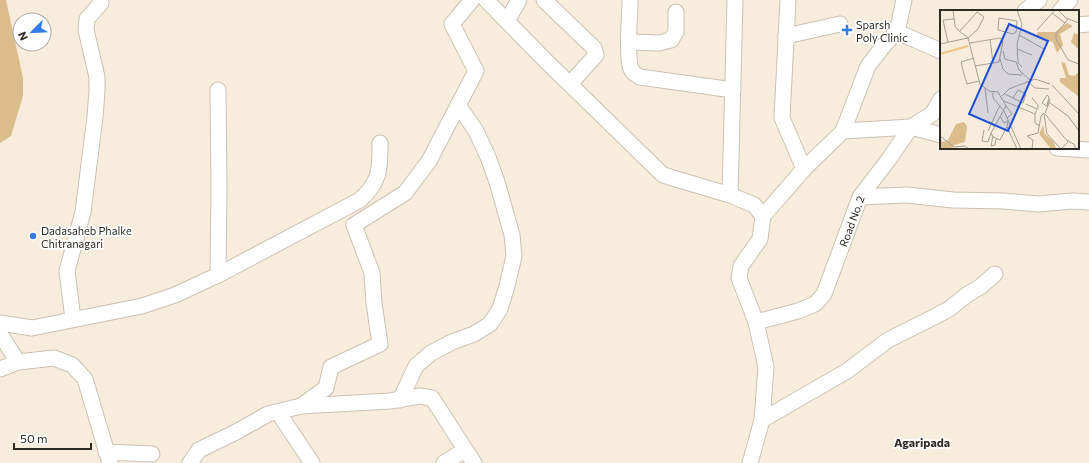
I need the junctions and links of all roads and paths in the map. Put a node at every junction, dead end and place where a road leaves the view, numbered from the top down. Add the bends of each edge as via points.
1 (472, 0) edge
2 (486, 0) edge
3 (511, 0) edge
4 (519, 0) edge
5 (544, 0) edge
6 (630, 0) edge
7 (735, 0) edge
8 (788, 0) edge
9 (904, 0) edge
10 (1070, 0) edge
11 (101, 2) dead end
12 (1061, 10) edge
13 (676, 12) dead end
14 (505, 19) junction
15 (840, 24) dead end
16 (1089, 24) edge
17 (1079, 25) edge
18 (897, 32) junction
19 (786, 36) junction
20 (629, 42) junction
21 (940, 51) edge
22 (570, 84) junction
23 (218, 90) dead end
24 (733, 90) junction
25 (940, 101) edge
26 (458, 105) junction
27 (911, 127) junction
28 (843, 131) junction
29 (940, 135) edge
30 (380, 143) dead end
31 (1073, 149) edge
32 (1089, 150) edge
33 (804, 169) junction
34 (730, 195) junction
35 (860, 197) junction
36 (1089, 202) edge
37 (763, 216) junction
38 (995, 274) dead end
39 (218, 275) junction
40 (74, 319) junction
41 (756, 322) junction
42 (0, 323) edge
43 (0, 334) edge
44 (18, 362) junction
45 (0, 369) edge
46 (400, 400) junction
47 (301, 406) junction
48 (278, 412) junction
49 (762, 420) junction
50 (465, 450) junction
51 (152, 454) dead end
52 (108, 457) edge
53 (190, 463) edge
54 (312, 463) edge
55 (444, 463) edge
56 (474, 463) edge
57 (750, 463) edge

1 - 26 street via 452,24 476,71
2 - 14 street
3 - 14 street
4 - 14 street
5 - 22 street via 594,48 596,55
6 - 20 street
7 - 24 street
8 - 19 street
9 - 18 street
10 - 12 street
11 - 40 street via 88,19 86,30 97,91 83,212 67,271
13 - 20 street via 676,32 671,40 660,43
14 - 22 street
15 - 19 street
16 - 17 street
18 - 21 street
18 - 28 street via 868,66
19 - 33 street via 782,118
20 - 24 street via 631,68 634,74 640,77
22 - 34 street via 663,175
23 - 39 street
24 - 34 street
25 - 27 street, Road No. 2 via 932,114
26 - 46 street via 476,131 497,182 512,235 514,256 500,309 490,324 431,353 416,366
26 - 47 street via 429,161 405,193 354,225 372,273 380,344 331,367 326,388
27 - 28 street
27 - 29 street
27 - 35 street, Road No. 2
28 - 33 street
30 - 39 street via 380,164 370,192 360,200
31 - 32 street
33 - 37 street
34 - 37 street via 754,205
35 - 36 street via 907,195 1038,204
35 - 41 street, Road No. 2 via 824,294 815,304 798,311
37 - 41 street via 760,239 741,266 739,278
38 - 49 street via 949,309 888,340 847,371
39 - 40 street via 175,295 142,306
40 - 42 street via 32,328
41 - 49 street via 766,367
43 - 44 street
44 - 45 street
44 - 52 street via 54,358 72,365 85,379
46 - 47 street
46 - 50 street via 420,396 432,398
47 - 48 street
48 - 53 street via 268,414 199,450
48 - 54 street
49 - 57 street
50 - 55 street
50 - 56 street
51 - 52 street

